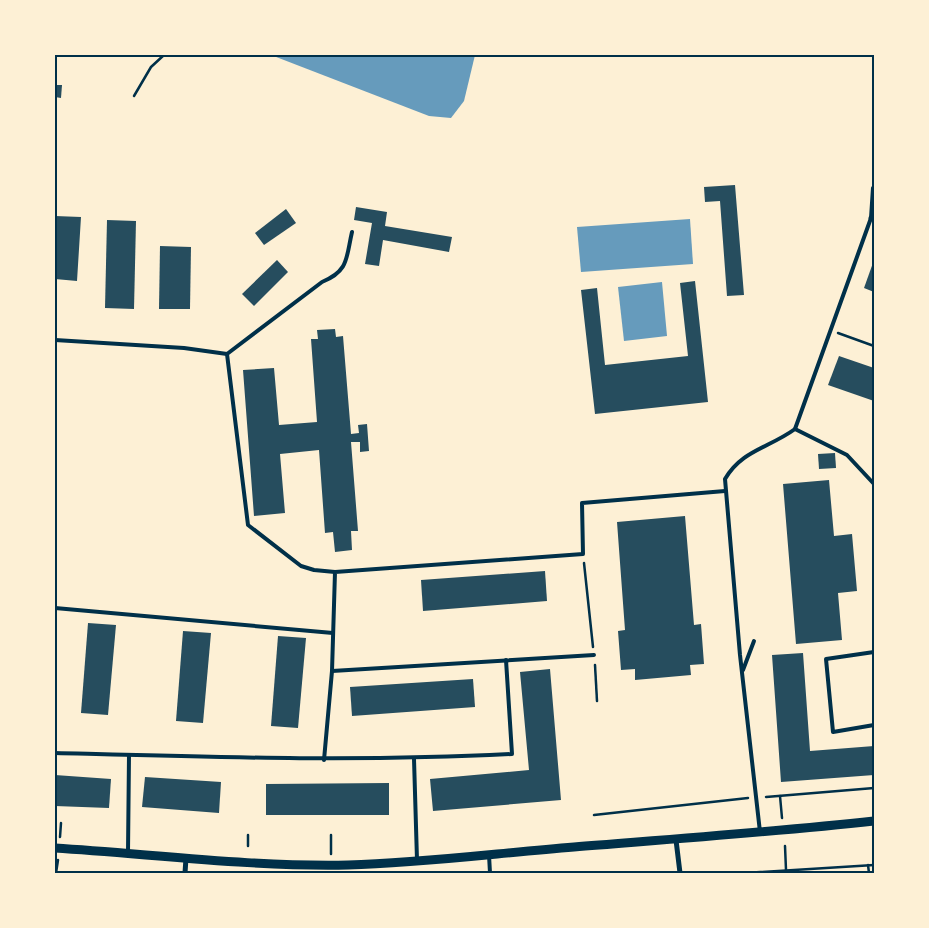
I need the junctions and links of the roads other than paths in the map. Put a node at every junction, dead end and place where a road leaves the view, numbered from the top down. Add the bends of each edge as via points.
1 (873, 188) dead end
2 (873, 218) edge
3 (352, 232) dead end
4 (55, 340) edge
5 (227, 354) junction
6 (795, 429) junction
7 (874, 484) edge
8 (725, 491) junction
9 (335, 572) junction
10 (55, 608) edge
11 (333, 633) junction
12 (754, 642) dead end
13 (874, 652) edge
14 (594, 655) road end
15 (506, 660) junction
16 (332, 671) junction
17 (742, 672) junction
18 (874, 725) edge
19 (55, 753) edge
20 (129, 755) junction
21 (414, 759) junction
22 (324, 760) junction
23 (874, 821) edge
24 (760, 832) junction
25 (676, 840) junction
26 (55, 848) edge
27 (128, 853) junction
28 (489, 854) junction
29 (186, 858) junction
30 (417, 862) junction
31 (185, 873) edge
32 (490, 873) edge
33 (680, 873) edge

1 - 2 lane
2 - 6 lane
3 - 5 lane via 344,265 337,276 322,282
4 - 5 lane via 187,348
5 - 9 lane via 248,525 301,566
6 - 7 lane via 847,456
6 - 8 lane via 746,455 725,479
8 - 9 lane via 582,503 583,554
8 - 17 lane
9 - 11 lane
10 - 11 lane
11 - 16 lane
12 - 17 lane
13 - 18 lane via 826,660 833,732
14 - 15 lane
15 - 16 lane
15 - 21 lane via 512,754
16 - 22 lane
17 - 24 lane
19 - 20 lane
20 - 22 lane
20 - 27 lane
21 - 22 lane
21 - 30 lane
23 - 24 street
24 - 25 street
25 - 28 street
25 - 33 street
26 - 27 street
27 - 29 street
28 - 30 street
28 - 32 lane
29 - 30 street via 346,865
29 - 31 street

